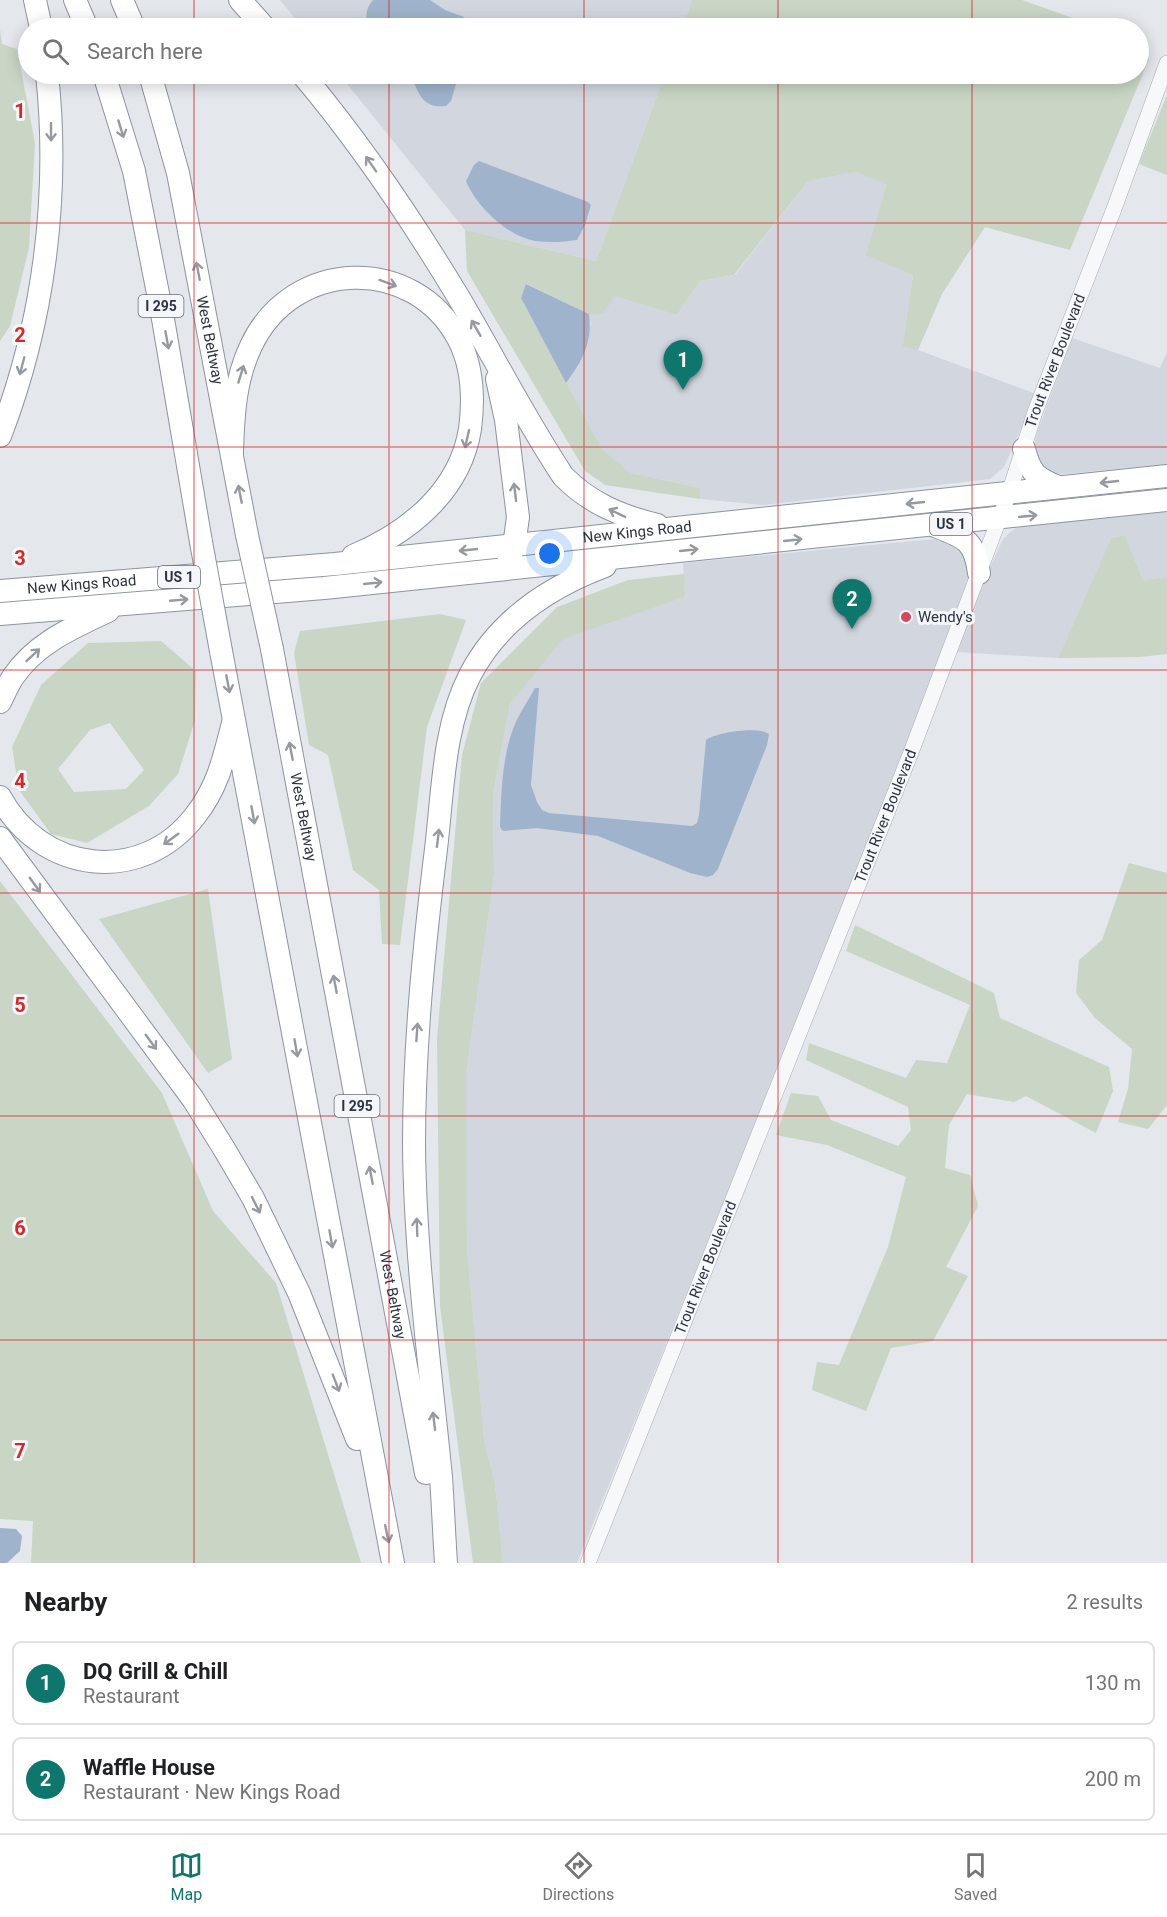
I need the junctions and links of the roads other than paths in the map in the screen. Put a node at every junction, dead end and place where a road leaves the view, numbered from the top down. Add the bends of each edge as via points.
1 (35, 0) edge
2 (75, 0) edge
3 (122, 0) edge
4 (240, 0) edge
5 (39, 18) edge
6 (83, 18) edge
7 (130, 18) edge
8 (256, 18) edge
9 (1167, 63) edge
10 (48, 84) edge
11 (107, 84) edge
12 (153, 84) edge
13 (310, 84) edge
14 (491, 356) junction
15 (0, 436) edge
16 (1024, 449) junction
17 (232, 452) junction
18 (1167, 476) edge
19 (1059, 487) junction
20 (1009, 493) junction
21 (1166, 500) edge
22 (999, 519) junction
23 (934, 526) junction
24 (673, 529) junction
25 (514, 546) junction
26 (633, 556) junction
27 (335, 564) junction
28 (506, 569) junction
29 (979, 573) junction
30 (0, 591) edge
31 (120, 605) junction
32 (0, 614) edge
33 (0, 702) edge
34 (234, 716) junction
35 (0, 797) edge
36 (0, 838) edge
37 (378, 1491) junction
38 (393, 1563) edge
39 (445, 1563) edge
40 (588, 1563) edge

1 - 5 highway
2 - 6 highway
3 - 7 highway
4 - 8 highway
9 - 16 street, Trout River Boulevard
10 -> 15 highway via 51,194 45,260 34,324
11 -> 34 highway, I 295, bridge via 134,171
17 -> 12 highway, West Beltway / I 295 via 178,173
14 -> 13 highway via 409,219
24 -> 14 highway via 625,517 576,489 550,456
25 -> 14 highway via 518,517 509,441
16 - 19 highway via 1033,473
16 - 20 street, Trout River Boulevard
17 -> 27 highway via 233,414 251,345 266,321 295,294 323,282 366,277 407,290 445,320 465,355 472,393 463,456 423,515 375,547
39 -> 17 highway, West Beltway / I 295, bridge
18 -> 19 highway, New Kings Road / US 1
19 - 20 highway, New Kings Road / US 1
20 - 22 street, Trout River Boulevard
20 -> 24 highway, New Kings Road / US 1
22 -> 21 highway, New Kings Road / US 1
22 - 23 highway, New Kings Road / US 1
22 - 29 street, Trout River Boulevard
26 -> 23 highway, New Kings Road / US 1
23 - 29 highway via 969,543 977,555
24 - 25 highway, New Kings Road / US 1
25 -> 27 highway, New Kings Road / US 1
25 - 28 highway
26 - 28 highway, New Kings Road / US 1
39 -> 26 highway via 441,1479 425,1341 414,1145 423,963 449,741 457,706 471,673 516,616 528,605 584,574
27 - 30 highway, New Kings Road / US 1
31 -> 28 highway, New Kings Road / US 1
29 - 40 street, Trout River Boulevard
31 - 32 highway, New Kings Road / US 1
33 -> 31 highway via 13,677 33,654 60,633
34 -> 35 highway via 219,778 208,799 178,835 130,859 89,861 51,850 18,825
34 -> 37 highway, I 295
36 -> 37 highway via 193,1099 241,1177 299,1293
37 -> 38 highway, I 295

